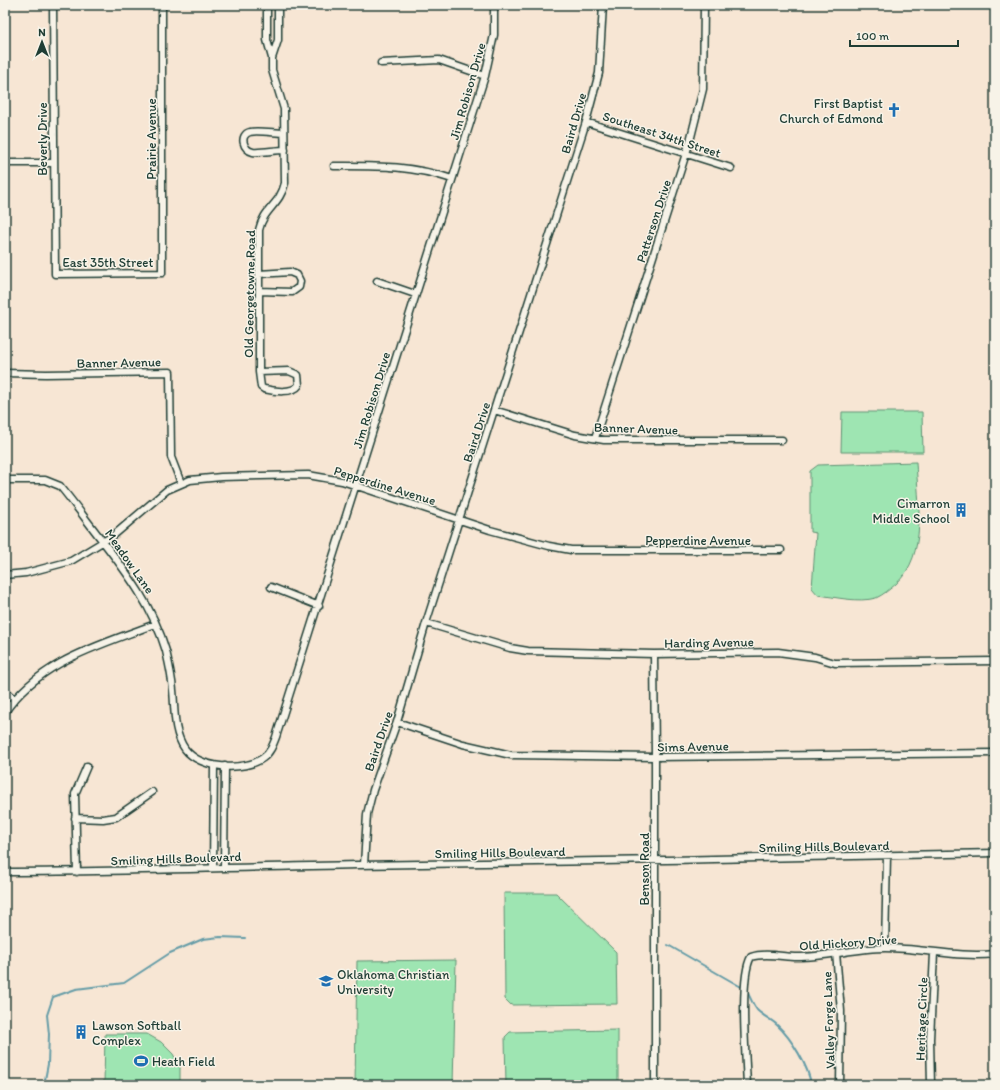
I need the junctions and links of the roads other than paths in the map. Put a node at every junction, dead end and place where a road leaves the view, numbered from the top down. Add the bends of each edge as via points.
1 (53, 5) edge
2 (162, 5) edge
3 (267, 5) edge
4 (278, 5) edge
5 (494, 5) edge
6 (603, 5) edge
7 (704, 5) edge
8 (267, 36) junction
9 (278, 36) junction
10 (272, 58) junction
11 (381, 63) dead end
12 (485, 76) junction
13 (586, 122) junction
14 (284, 133) junction
15 (285, 150) junction
16 (686, 154) junction
17 (5, 163) edge
18 (53, 163) junction
19 (334, 166) dead end
20 (732, 168) dead end
21 (452, 179) junction
22 (162, 273) joint
23 (55, 274) joint
24 (259, 274) junction
25 (377, 280) dead end
26 (259, 291) junction
27 (416, 294) junction
28 (259, 372) junction
29 (5, 373) edge
30 (494, 410) junction
31 (595, 438) junction
32 (782, 440) dead end
33 (5, 480) edge
34 (181, 483) junction
35 (355, 486) junction
36 (459, 520) junction
37 (104, 542) junction
38 (781, 550) dead end
39 (5, 575) edge
40 (271, 587) dead end
41 (319, 606) junction
42 (426, 623) junction
43 (155, 624) junction
44 (654, 654) junction
45 (995, 661) edge
46 (5, 691) edge
47 (14, 699) junction
48 (5, 712) edge
49 (397, 722) junction
50 (995, 753) edge
51 (656, 757) junction
52 (214, 765) junction
53 (87, 766) dead end
54 (225, 766) junction
55 (152, 792) dead end
56 (75, 818) junction
57 (995, 853) edge
58 (888, 856) junction
59 (655, 861) junction
60 (364, 865) junction
61 (224, 867) junction
62 (213, 868) junction
63 (5, 872) edge
64 (77, 872) junction
65 (885, 948) junction
66 (836, 953) junction
67 (934, 953) junction
68 (995, 954) edge
69 (655, 1085) edge
70 (747, 1085) edge
71 (840, 1085) edge
72 (931, 1085) edge

1 - 18 street, Beverly Drive
2 - 22 street, Prairie Avenue
3 - 8 street, Old Georgetowne Road
4 - 9 street, Old Georgetowne Road
5 - 12 street, Jim Robison Drive via 494,35
6 - 13 street, Baird Drive via 599,73
7 - 16 street, Patterson Drive via 703,89
8 - 9 street
8 - 10 street, Old Georgetowne Road
9 - 10 street, Old Georgetowne Road
10 - 14 street, Old Georgetowne Road via 272,70 284,109
11 - 12 street via 439,60
12 - 21 street, Jim Robison Drive
13 - 16 street, Southeast 34th Street
13 - 30 street, Baird Drive
14 - 15 street, Old Georgetowne Road
14 - 15 street via 251,132 244,136 243,140 247,148 253,152
15 - 24 street, Old Georgetowne Road via 285,183 282,194 278,202 267,211 261,223
16 - 20 street, Southeast 34th Street
16 - 31 street, Patterson Drive
17 - 18 street
18 - 23 street, Beverly Drive
19 - 21 street via 397,166
21 - 27 street, Jim Robison Drive
22 - 23 street, East 35th Street
24 - 26 street, Old Georgetowne Road
24 - 26 street via 290,272 298,275 300,281 299,287 292,292
25 - 27 street
26 - 28 street, Old Georgetowne Road
27 - 35 street, Jim Robison Drive
28 - 28 street, Old Georgetowne Road via 293,371 298,375 299,385 290,391 264,389 260,387
29 - 34 street, Banner Avenue via 170,372 171,457
30 - 31 street, Banner Avenue via 575,435
30 - 36 street, Baird Drive
31 - 32 street, Banner Avenue
33 - 37 street, Meadow Lane via 45,480 60,486
34 - 35 street, Pepperdine Avenue via 199,478 308,475
34 - 37 street, Pepperdine Avenue via 160,495
35 - 36 street, Pepperdine Avenue
35 - 41 street, Jim Robison Drive
36 - 38 street, Pepperdine Avenue via 528,541 571,550
36 - 42 street, Baird Drive
37 - 39 street, Pepperdine Avenue via 71,561 26,573
37 - 43 street, Meadow Lane via 130,576
40 - 41 street
41 - 54 street, Jim Robison Drive via 272,747 264,757 254,763
42 - 44 street, Harding Avenue via 528,652
42 - 49 street, Baird Drive
43 - 47 street via 58,663 34,679
43 - 52 street, Meadow Lane via 166,651 173,688 176,729 181,743 192,756
44 - 45 street, Harding Avenue via 778,652 815,657 835,663
44 - 51 street, Benson Road
46 - 47 street
47 - 48 street
49 - 51 street, Sims Avenue via 462,744 512,755
49 - 60 street, Baird Drive via 367,814
50 - 51 street, Sims Avenue
51 - 59 street, Benson Road
52 - 54 street, Jim Robison Drive
52 - 62 street
53 - 56 street via 76,789
54 - 61 street
55 - 56 street via 116,817 103,820
56 - 64 street
57 - 58 street, Smiling Hills Boulevard
58 - 59 street, Smiling Hills Boulevard
58 - 65 street
59 - 60 street, Smiling Hills Boulevard
59 - 69 street, Benson Road
60 - 61 street, Smiling Hills Boulevard
61 - 62 street, Smiling Hills Boulevard
62 - 64 street, Smiling Hills Boulevard
63 - 64 street, Smiling Hills Boulevard
65 - 66 street, Old Hickory Drive
65 - 67 street, Old Hickory Drive
66 - 70 street, Old Hickory Drive via 796,957 751,957 747,967 745,1012
66 - 71 street, Valley Forge Lane via 840,1011
67 - 68 street, Old Hickory Drive via 961,956
67 - 72 street, Heritage Circle via 930,1039

